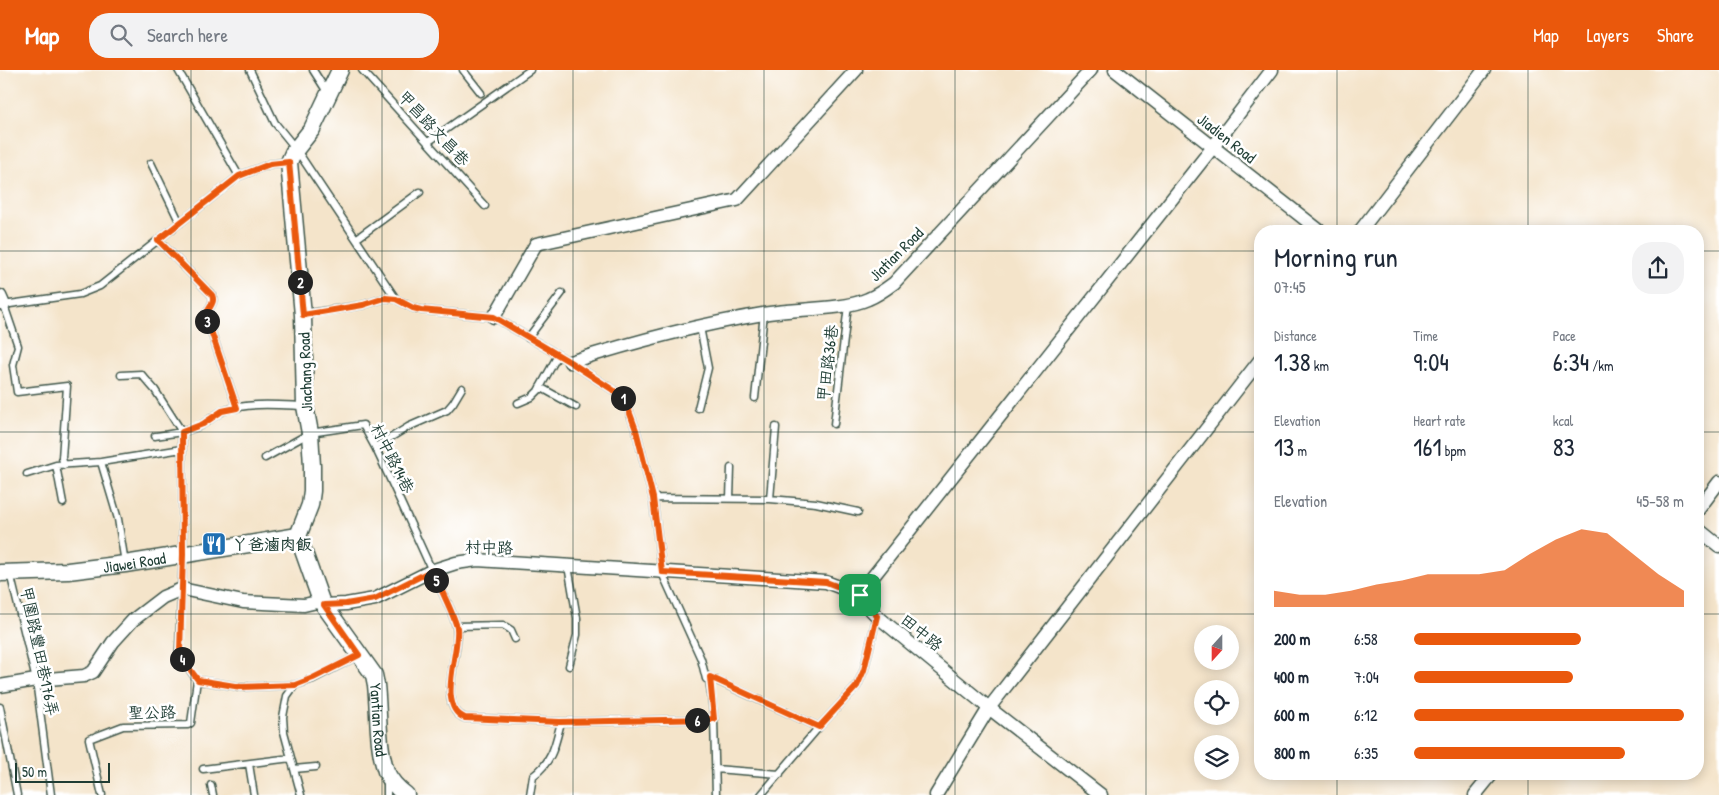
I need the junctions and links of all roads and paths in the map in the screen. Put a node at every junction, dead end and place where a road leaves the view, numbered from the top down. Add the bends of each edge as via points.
1 (178, 70) edge
2 (250, 70) edge
3 (313, 70) edge
4 (340, 70) edge
5 (362, 70) edge
6 (464, 70) edge
7 (530, 70) edge
8 (856, 70) edge
9 (1091, 70) edge
10 (1114, 70) edge
11 (1272, 70) edge
12 (1484, 70) edge
13 (481, 93) dead end
14 (329, 96) junction
15 (428, 142) junction
16 (1213, 147) junction
17 (292, 155) junction
18 (151, 163) dead end
19 (239, 176) junction
20 (420, 192) dead end
21 (485, 206) dead end
22 (180, 222) junction
23 (1312, 225) edge
24 (1365, 225) edge
25 (356, 239) junction
26 (158, 240) junction
27 (562, 293) dead end
28 (396, 299) junction
29 (1, 302) edge
30 (848, 305) junction
31 (764, 313) junction
32 (303, 315) junction
33 (494, 317) junction
34 (700, 327) junction
35 (528, 338) junction
36 (558, 355) junction
37 (570, 362) junction
38 (1254, 368) edge
39 (121, 375) dead end
40 (540, 386) junction
41 (462, 388) dead end
42 (756, 398) dead end
43 (518, 403) dead end
44 (305, 406) junction
45 (576, 407) dead end
46 (237, 408) junction
47 (698, 408) dead end
48 (834, 424) dead end
49 (776, 427) dead end
50 (182, 432) junction
51 (310, 433) junction
52 (155, 436) dead end
53 (375, 447) junction
54 (182, 449) junction
55 (265, 458) dead end
56 (101, 462) junction
57 (56, 465) junction
58 (64, 465) junction
59 (731, 468) dead end
60 (27, 474) dead end
61 (1719, 482) edge
62 (653, 498) junction
63 (730, 498) junction
64 (770, 499) junction
65 (1704, 502) edge
66 (64, 503) dead end
67 (858, 512) dead end
68 (1704, 534) edge
69 (298, 536) junction
70 (1719, 546) edge
71 (183, 554) junction
72 (125, 564) junction
73 (568, 566) junction
74 (432, 572) junction
75 (662, 572) junction
76 (5, 573) edge
77 (182, 589) junction
78 (860, 595) junction
79 (323, 603) junction
80 (877, 616) junction
81 (457, 626) junction
82 (515, 639) dead end
83 (359, 655) junction
84 (569, 666) dead end
85 (710, 677) junction
86 (36, 680) junction
87 (198, 680) junction
88 (295, 685) junction
89 (0, 686) edge
90 (0, 707) edge
91 (989, 708) junction
92 (714, 719) junction
93 (560, 722) junction
94 (819, 727) junction
95 (291, 758) junction
96 (248, 764) junction
97 (316, 767) dead end
98 (202, 769) dead end
99 (294, 769) junction
100 (715, 769) junction
101 (387, 773) junction
102 (780, 774) junction
103 (1487, 780) edge
104 (212, 785) dead end
105 (17, 795) edge
106 (51, 795) edge
107 (102, 795) edge
108 (212, 795) edge
109 (254, 795) edge
110 (301, 795) edge
111 (387, 795) edge
112 (406, 795) edge
113 (530, 795) edge
114 (716, 795) edge
115 (762, 795) edge
116 (936, 795) edge
117 (1101, 795) edge
118 (1475, 795) edge

1 - 19 lane
2 - 17 lane
3 - 14 lane
4 - 14 street
5 - 15 lane, 甲昌路文昌巷
6 - 13 lane
7 - 15 lane
8 - 33 street via 737,200 536,244
9 - 30 street, Jiatian Road via 894,283 867,300
10 - 16 street, Jiadien Road
11 - 16 street
12 - 24 street
14 - 17 street via 312,129
15 - 21 lane, 甲昌路文昌巷
16 - 23 street, Jiadien Road
16 - 78 street
17 - 19 lane
17 - 25 lane
17 - 32 street, Jiachang Road
18 - 22 lane
19 - 22 lane
20 - 25 lane
22 - 26 lane
25 - 28 lane
26 - 29 lane via 100,286 80,294
26 - 46 lane via 214,298 206,316
27 - 35 lane
28 - 32 lane via 385,298
28 - 33 lane via 421,310
29 - 58 lane via 18,346 13,365 17,392 67,386
30 - 31 street, Jiatian Road
30 - 48 lane, 甲田路36巷
31 - 34 street, Jiatian Road
31 - 42 lane
32 - 44 street, Jiachang Road
33 - 35 lane
34 - 37 street, Jiatian Road via 639,340
34 - 47 lane via 708,368
35 - 36 lane
36 - 37 lane
36 - 40 lane
37 - 62 lane via 625,400
38 - 91 street
39 - 50 lane via 140,374 155,390
40 - 43 lane via 532,397
40 - 45 lane
41 - 53 lane via 447,410 408,427
44 - 46 lane
44 - 51 street, Jiachang Road
46 - 50 lane via 222,411 203,424
49 - 64 lane
50 - 52 lane
50 - 54 lane
51 - 53 lane, 村中路14巷 via 363,425
51 - 55 lane, 村中路14巷
51 - 69 street, Jiachang Road via 312,491
53 - 74 lane, 村中路14巷
54 - 56 lane
54 - 71 lane
56 - 58 lane
56 - 72 lane via 118,519
57 - 58 lane
57 - 60 lane
57 - 66 lane
59 - 63 lane
61 - 65 street
62 - 63 lane
62 - 75 lane
63 - 64 lane
64 - 67 lane
68 - 70 street
69 - 71 street, Jiawei Road
69 - 79 street, Yantian Road
71 - 72 street, Jiawei Road
71 - 77 lane
72 - 76 street, Jiawei Road via 68,571
73 - 74 street, 村中路 via 477,560 456,563
73 - 75 street, 村中路
73 - 84 lane via 577,618 577,635
74 - 79 street, 村中路 via 375,599 346,604
74 - 81 lane, 村中路14巷
75 - 78 street via 826,582
75 - 85 lane via 701,659 706,679
76 - 86 lane, 甲圍路豐田巷176弄
77 - 79 street, 村中路 via 243,602
77 - 86 street via 163,597 133,620 93,672 84,676
77 - 87 lane via 180,656
78 - 80 street, 田中路
79 - 83 street, Yantian Road
80 - 91 street, 田中路
80 - 94 lane via 857,686
81 - 82 lane via 503,625 512,630
81 - 93 lane via 450,687 459,715 465,718
83 - 88 lane
83 - 101 street, Yantian Road via 374,675 382,756
85 - 92 lane
85 - 94 lane
86 - 89 street
86 - 106 lane, 甲圍路豐田巷176弄
87 - 88 lane via 241,687
87 - 107 lane, 聖公路 via 188,725 123,726 89,740
88 - 95 lane via 287,696 283,718
90 - 105 lane
91 - 116 street
91 - 117 street, 田中路
92 - 93 lane
92 - 100 lane
93 - 113 lane via 554,751 543,769 533,776
94 - 102 lane
95 - 96 lane
95 - 99 lane
96 - 98 lane
96 - 109 lane
97 - 99 lane
99 - 110 lane
100 - 102 lane
100 - 114 lane
101 - 111 lane
101 - 112 street, Yantian Road
102 - 115 lane
103 - 118 street
104 - 108 lane

